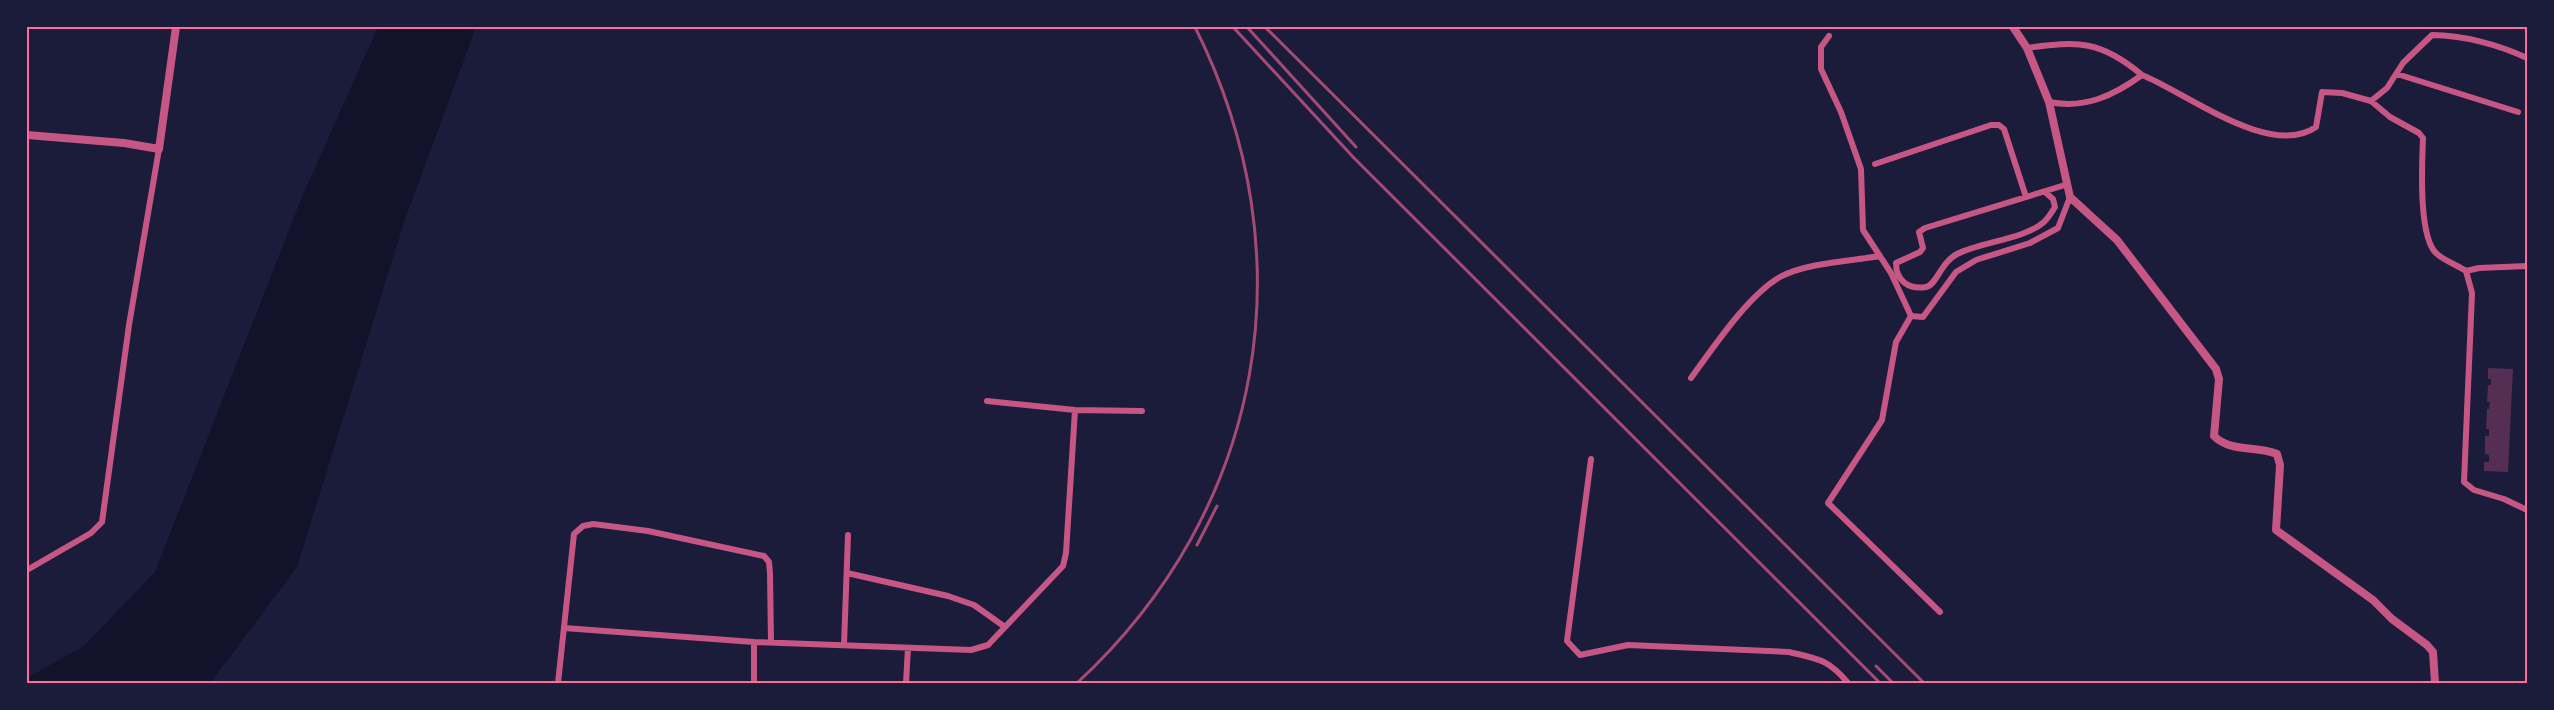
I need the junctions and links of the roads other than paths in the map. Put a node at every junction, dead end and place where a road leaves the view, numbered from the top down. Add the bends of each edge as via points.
1 (176, 27) edge
2 (2013, 27) edge
3 (1829, 36) dead end
4 (2027, 48) junction
5 (2527, 58) edge
6 (2397, 74) junction
7 (2142, 75) junction
8 (2371, 101) junction
9 (2049, 102) junction
10 (2518, 112) dead end
11 (27, 135) edge
12 (159, 149) junction
13 (1875, 164) dead end
14 (2065, 185) junction
15 (2045, 192) junction
16 (2026, 197) junction
17 (2070, 197) junction
18 (1880, 256) junction
19 (2527, 266) edge
20 (2466, 271) junction
21 (1911, 316) junction
22 (1691, 378) dead end
23 (987, 401) dead end
24 (1075, 410) junction
25 (1142, 411) dead end
26 (1591, 459) dead end
27 (2527, 510) edge
28 (848, 535) dead end
29 (27, 570) edge
30 (847, 573) junction
31 (1940, 612) dead end
32 (1005, 627) junction
33 (564, 628) junction
34 (753, 642) junction
35 (771, 642) junction
36 (844, 645) junction
37 (908, 648) junction
38 (558, 683) edge
39 (753, 683) edge
40 (906, 683) edge
41 (1848, 683) edge
42 (2435, 683) edge

1 - 12 street
2 - 4 street
3 - 18 street via 1821,47 1821,69 1861,169 1863,230
4 - 7 street via 2064,44 2102,48
4 - 9 street
5 - 6 street via 2447,35 2432,35
6 - 8 street
6 - 10 street
7 - 8 street via 2223,118 2280,135 2307,133 2316,127 2322,92
7 - 9 street via 2087,104
8 - 20 street via 2423,138 2428,241 2436,254
9 - 14 street
11 - 12 street
12 - 29 street via 129,325 102,522 91,533
13 - 16 street via 1999,125 2004,129
14 - 15 street
14 - 17 street
15 - 16 street
15 - 16 street via 2055,207 2031,231 1969,248 1948,259 1935,282 1928,286 1912,287 1898,276 1896,263 1923,248 1919,232
17 - 21 street via 2058,228 2030,243 1976,260 1956,272 1923,317
17 - 42 street via 2116,240 2216,369 2214,436 2229,446 2277,454 2280,465 2276,530 2373,600 2427,645 2433,652
18 - 21 street
18 - 22 street via 1827,264 1779,278 1744,308
19 - 20 street
20 - 27 street via 2472,293 2472,326 2464,482 2474,490
21 - 31 street via 1896,342 1882,420 1828,503
23 - 24 street
24 - 25 street
24 - 32 street via 1063,566
26 - 41 street via 1567,641 1580,655 1629,645 1789,652 1833,665
28 - 30 street
30 - 32 street via 948,596 974,605
30 - 36 street
32 - 37 street via 988,645 971,650
33 - 34 street
33 - 35 street via 574,534 593,524 648,531 764,556 770,573
33 - 38 street
34 - 35 street
34 - 39 street
35 - 36 street
36 - 37 street
37 - 40 street

